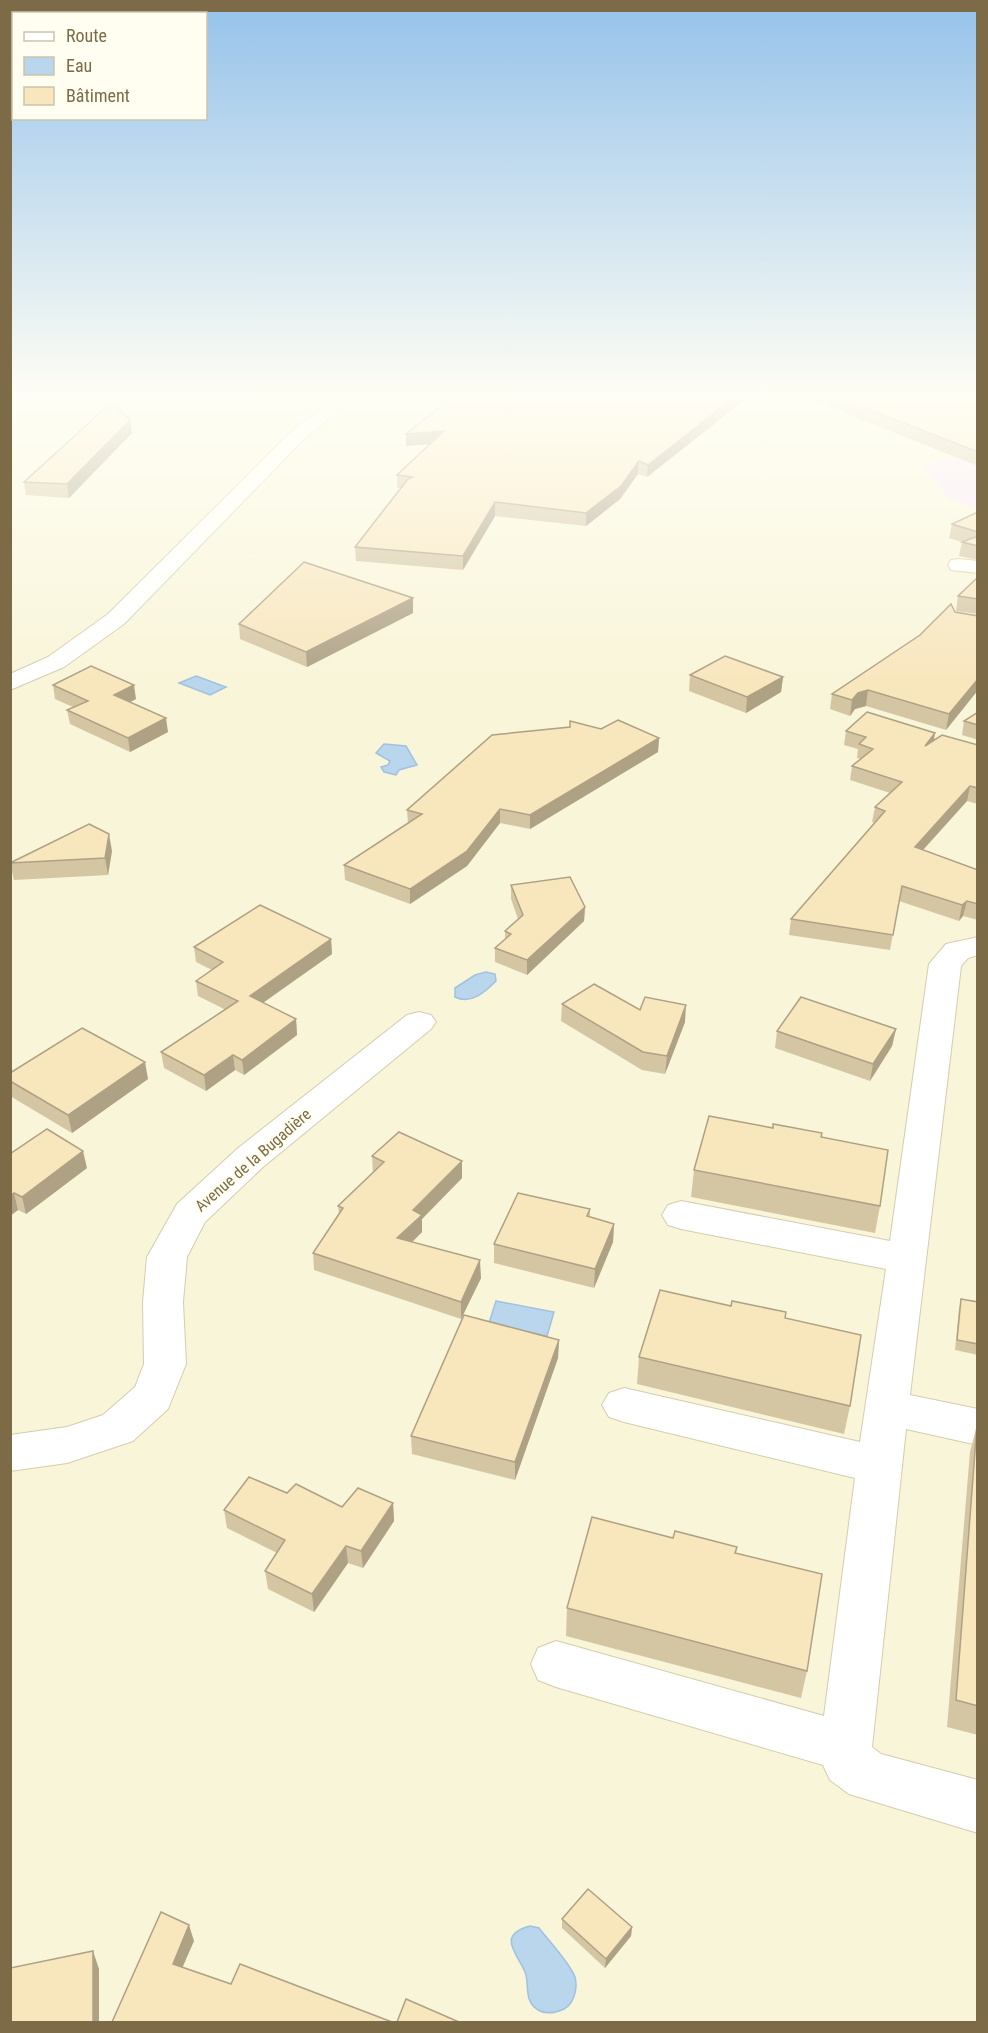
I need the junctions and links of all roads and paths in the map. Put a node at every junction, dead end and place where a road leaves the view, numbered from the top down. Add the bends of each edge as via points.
1 (241, 493) edge
2 (10, 683) edge
3 (978, 946) edge
4 (419, 1022) dead end
5 (681, 1215) dead end
6 (908, 1259) junction
7 (624, 1405) dead end
8 (887, 1407) junction
9 (978, 1427) edge
10 (10, 1453) edge
11 (880, 1465) junction
12 (556, 1664) dead end
13 (846, 1747) junction
14 (978, 1807) edge

1 - 2 street via 116,619 56,662
3 - 6 street via 957,951 945,964
4 - 10 street, Avenue de la Bugadière via 250,1158 190,1214 167,1257 163,1302 165,1364 153,1397 118,1428 67,1445
5 - 6 street
6 - 8 street
7 - 11 street
8 - 9 street
8 - 11 street
11 - 13 street
12 - 13 street
13 - 14 street via 848,1762 868,1776

